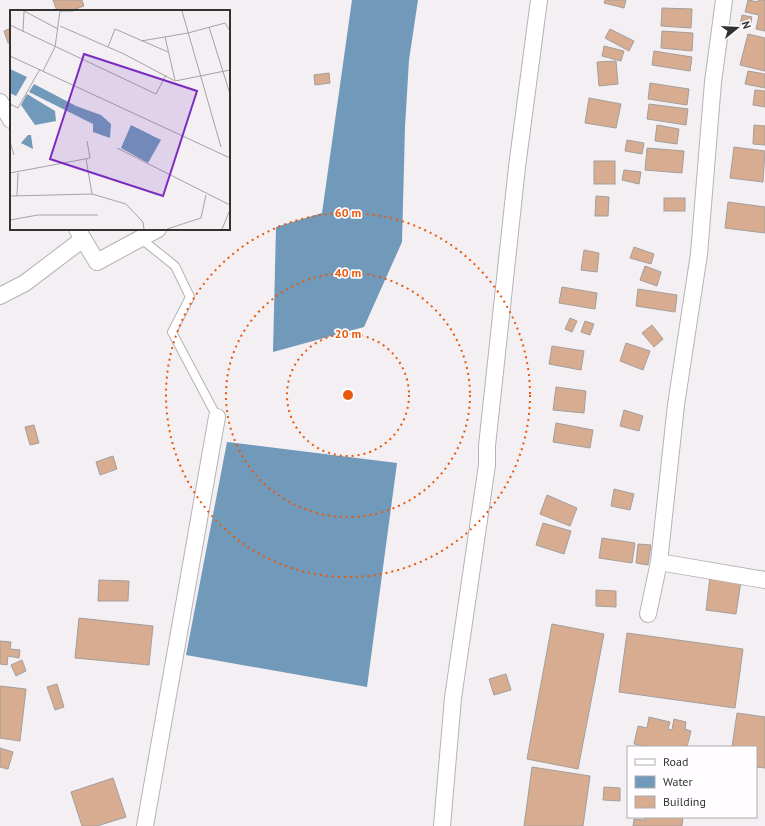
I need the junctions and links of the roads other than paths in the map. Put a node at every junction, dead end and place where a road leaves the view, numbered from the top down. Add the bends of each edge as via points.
1 (539, 0) edge
2 (724, 0) edge
3 (0, 102) edge
4 (10, 118) edge
5 (156, 230) edge
6 (80, 234) edge
7 (140, 238) junction
8 (0, 296) edge
9 (217, 417) joint
10 (659, 562) junction
11 (765, 580) edge
12 (648, 614) dead end
13 (145, 826) edge
14 (442, 826) edge

1 - 14 street via 516,175 487,464 453,698
2 - 10 street via 713,82 699,254 676,405
3 - 4 street
5 - 7 street
6 - 7 street via 97,262
6 - 8 street via 25,283
7 - 9 lane via 175,266 190,297 172,332
9 - 13 street
10 - 11 street
10 - 12 street

